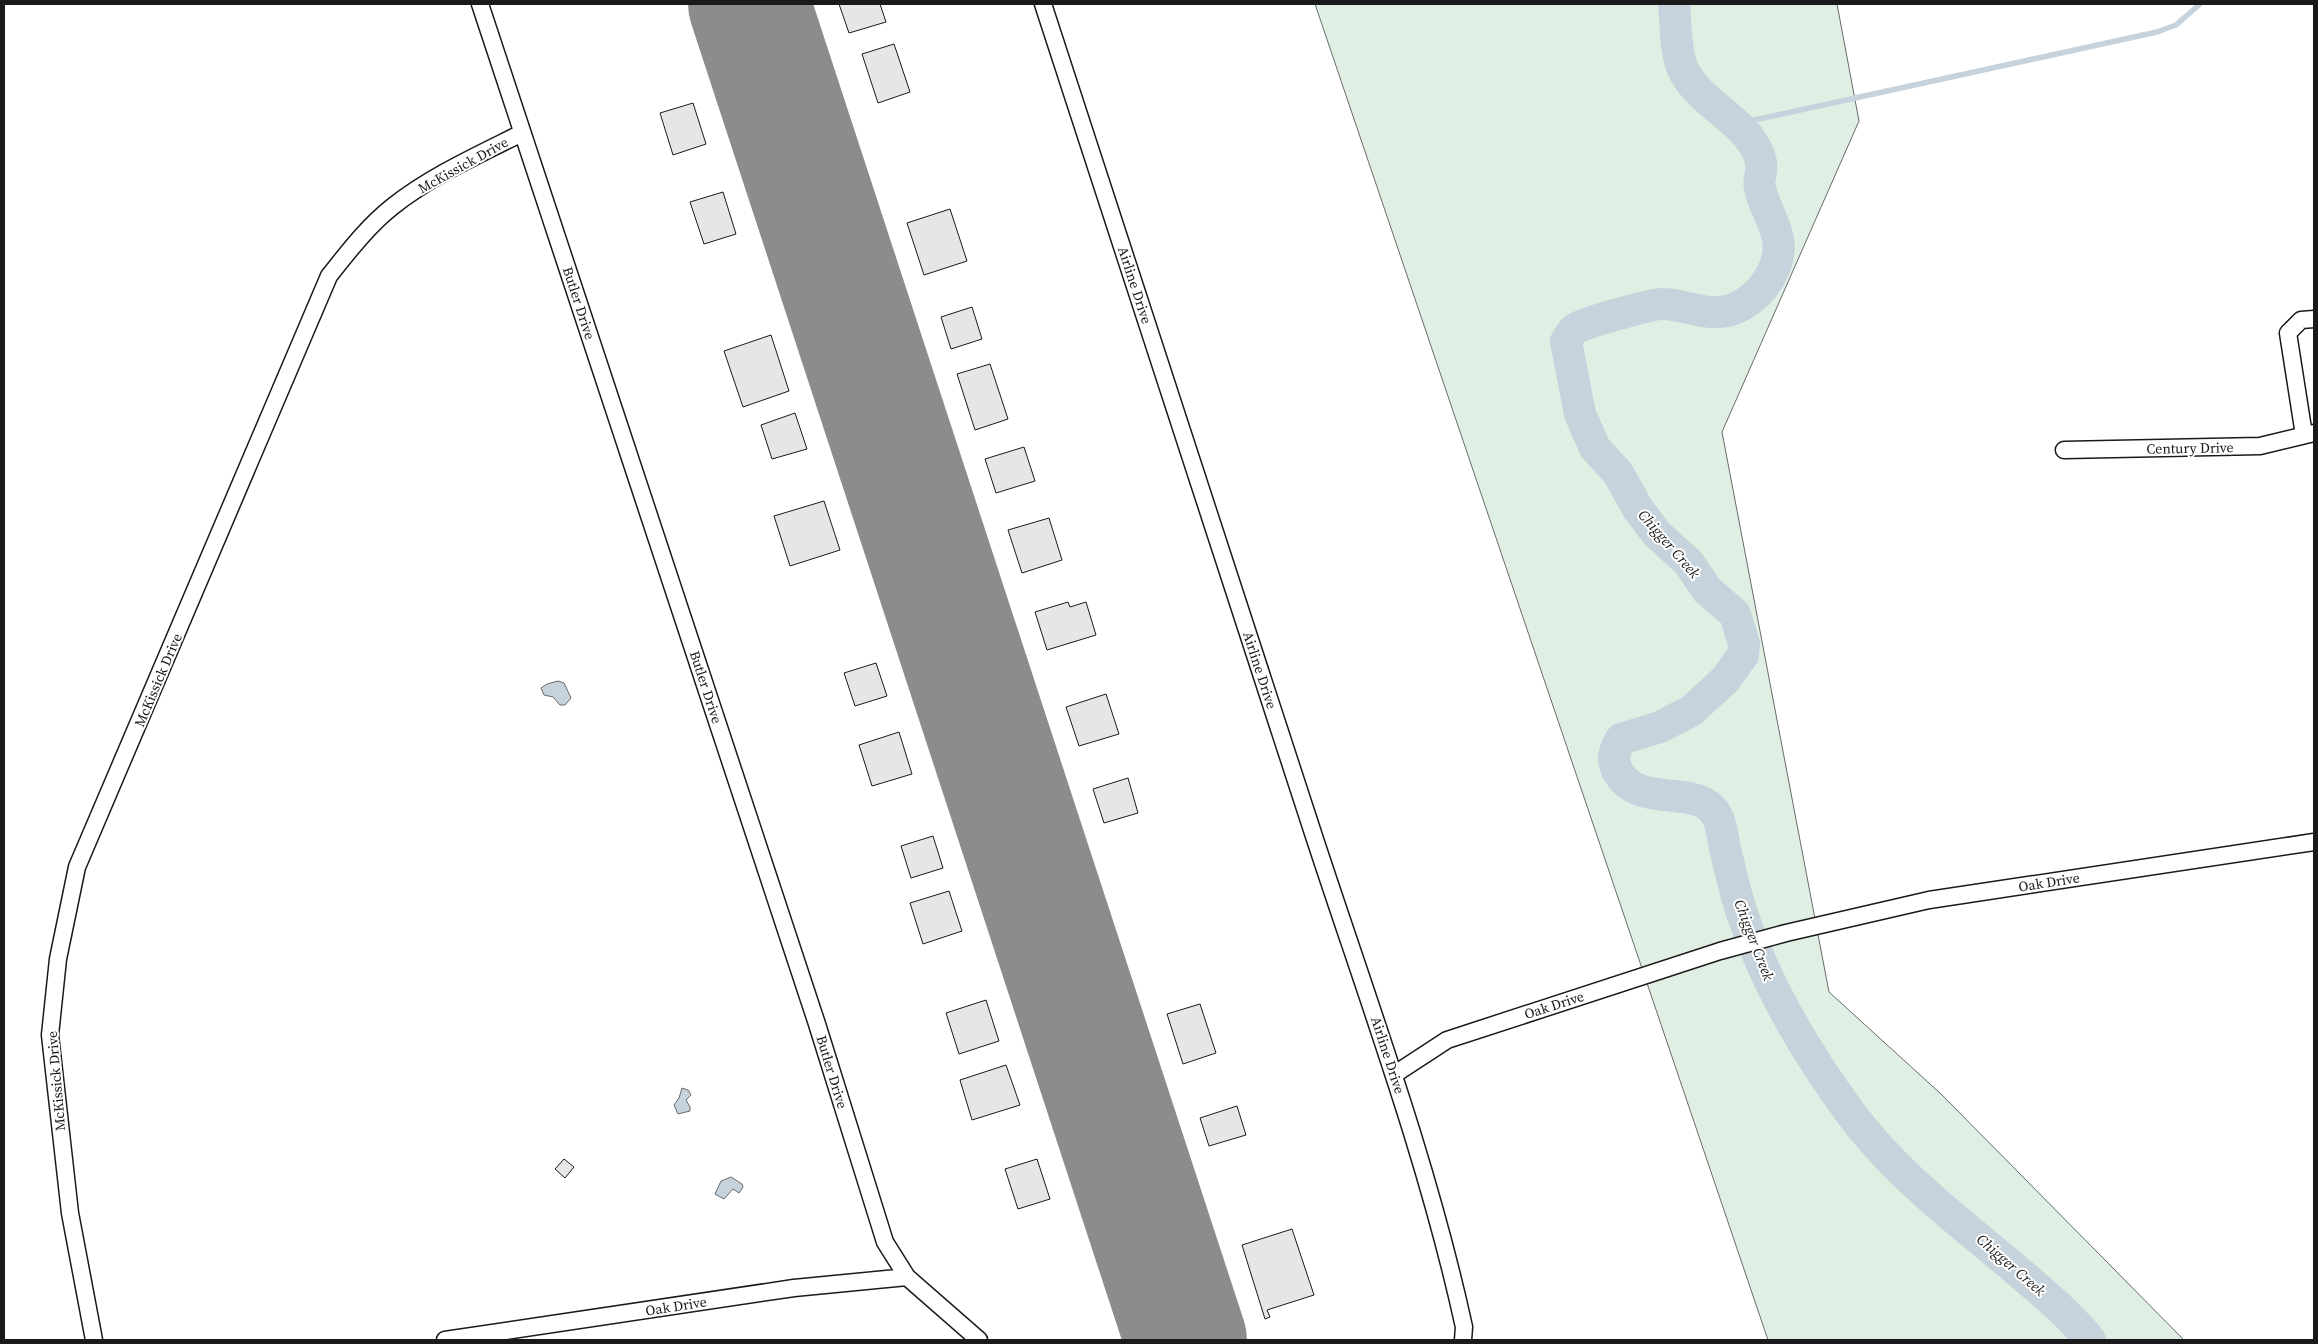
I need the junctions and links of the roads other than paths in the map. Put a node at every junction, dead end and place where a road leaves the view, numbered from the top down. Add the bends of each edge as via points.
1 (480, 4) edge
2 (1043, 4) edge
3 (522, 133) junction
4 (2314, 320) edge
5 (2309, 434) edge
6 (2064, 450) dead end
7 (2314, 842) edge
8 (1395, 1074) junction
9 (907, 1277) junction
10 (94, 1340) edge
11 (445, 1340) edge
12 (979, 1340) edge
13 (1463, 1340) edge

1 - 3 street, Butler Drive
2 - 8 street, Airline Drive via 1339,912
3 - 9 street, Butler Drive via 817,1024 885,1242
3 - 10 street, McKissick Drive via 436,177 391,208 329,276 77,867 58,959 50,1035 70,1213
4 - 5 street via 2301,320 2288,334
5 - 6 street, Century Drive via 2260,446
7 - 8 street, Oak Drive via 1929,900 1786,934 1720,951 1446,1040
8 - 13 street, Airline Drive via 1446,1246 1464,1327
9 - 11 street, Oak Drive via 794,1288
9 - 12 street, Butler Drive

